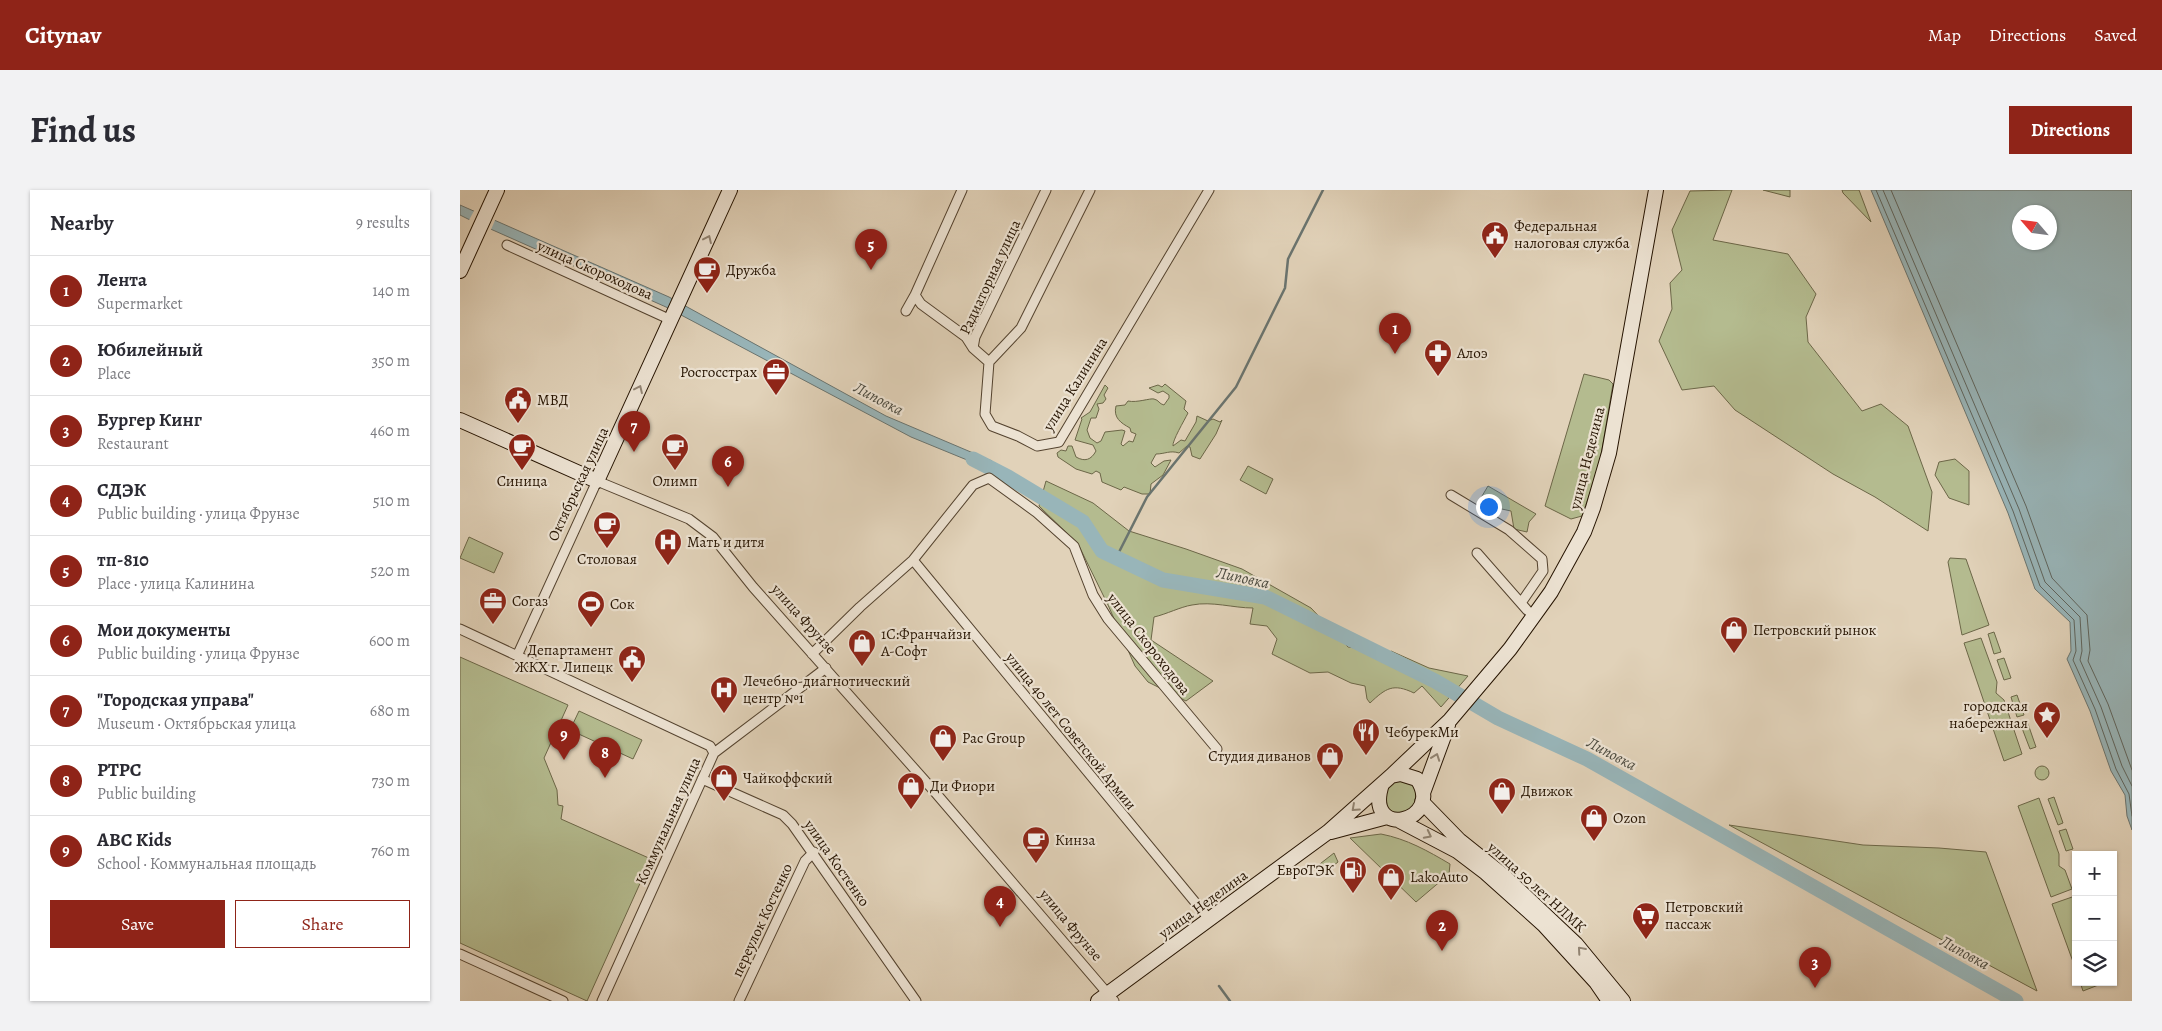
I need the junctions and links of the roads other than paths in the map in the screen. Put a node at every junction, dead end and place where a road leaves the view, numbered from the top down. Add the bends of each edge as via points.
1 (497, 190) edge
2 (730, 190) edge
3 (962, 190) edge
4 (1046, 190) edge
5 (1090, 190) edge
6 (1209, 190) edge
7 (1656, 190) edge
8 (507, 245) dead end
9 (460, 271) edge
10 (915, 295) junction
11 (906, 311) dead end
12 (672, 318) junction
13 (973, 348) junction
14 (989, 362) junction
15 (460, 420) edge
16 (597, 481) junction
17 (1451, 496) dead end
18 (1477, 554) dead end
19 (913, 560) junction
20 (1521, 603) junction
21 (1535, 616) junction
22 (460, 629) edge
23 (812, 654) junction
24 (517, 656) junction
25 (826, 668) junction
26 (1449, 721) junction
27 (1217, 750) dead end
28 (714, 752) junction
29 (702, 779) junction
30 (1387, 780) junction
31 (1423, 797) junction
32 (1393, 819) junction
33 (1328, 832) junction
34 (814, 852) junction
35 (1209, 919) junction
36 (460, 954) edge
37 (1106, 999) edge
38 (563, 1001) edge
39 (602, 1001) edge
40 (739, 1001) edge
41 (916, 1001) edge
42 (1609, 1001) edge
43 (1623, 1001) edge

1 - 9 main road
12 -> 2 main road, Октябрьская улица
3 - 10 street
4 - 13 street, Радиаторная улица via 975,337
5 - 14 street via 1021,328
6 - 14 street, улица Калинина via 1059,442 1037,446 992,426 985,414
7 - 21 main road, улица Неделина via 1609,453 1577,546
8 - 12 street, улица Скороходова
10 - 11 street
10 - 13 street via 921,304 966,336
16 -> 12 main road, Октябрьская улица
13 - 14 street
15 - 16 main road, улица Фрунзе
16 - 23 street, улица Фрунзе via 689,519 713,537
16 - 24 street, Октябрьская улица
17 - 20 street via 1509,530 1542,559 1542,572
18 - 20 street
19 - 23 street
19 - 27 street, улица Скороходова via 973,485 989,478 1036,512 1074,546 1094,595 1108,619
19 - 35 street, улица 40 лет Советской Армии
20 - 21 street
21 - 26 main road, улица Неделина
22 - 24 street
23 - 25 street, улица Фрунзе
24 - 28 street via 710,746
25 - 28 street, Коммунальная улица
25 - 37 street, улица Фрунзе via 1021,890
26 - 30 main road, улица Неделина
31 -> 26 main road
28 - 29 street, Коммунальная улица
29 - 34 street, улица Костенко via 783,815
29 - 39 street, Коммунальная улица
30 - 31 main road via 1401,774 1409,775 1417,779
30 - 32 main road via 1378,800 1379,806
30 -> 33 main road, улица Неделина
31 - 32 main road via 1417,812 1408,818
43 -> 31 main road, улица 50 лет НЛМК via 1576,944 1504,876 1459,840
32 - 33 main road
32 -> 42 main road, улица 50 лет НЛМК via 1457,851 1486,873 1544,925
33 - 35 main road, улица Неделина
34 - 40 street, переулок Костенко via 805,861
34 - 41 street, улица Костенко
35 - 37 main road, улица Неделина
36 - 38 street

